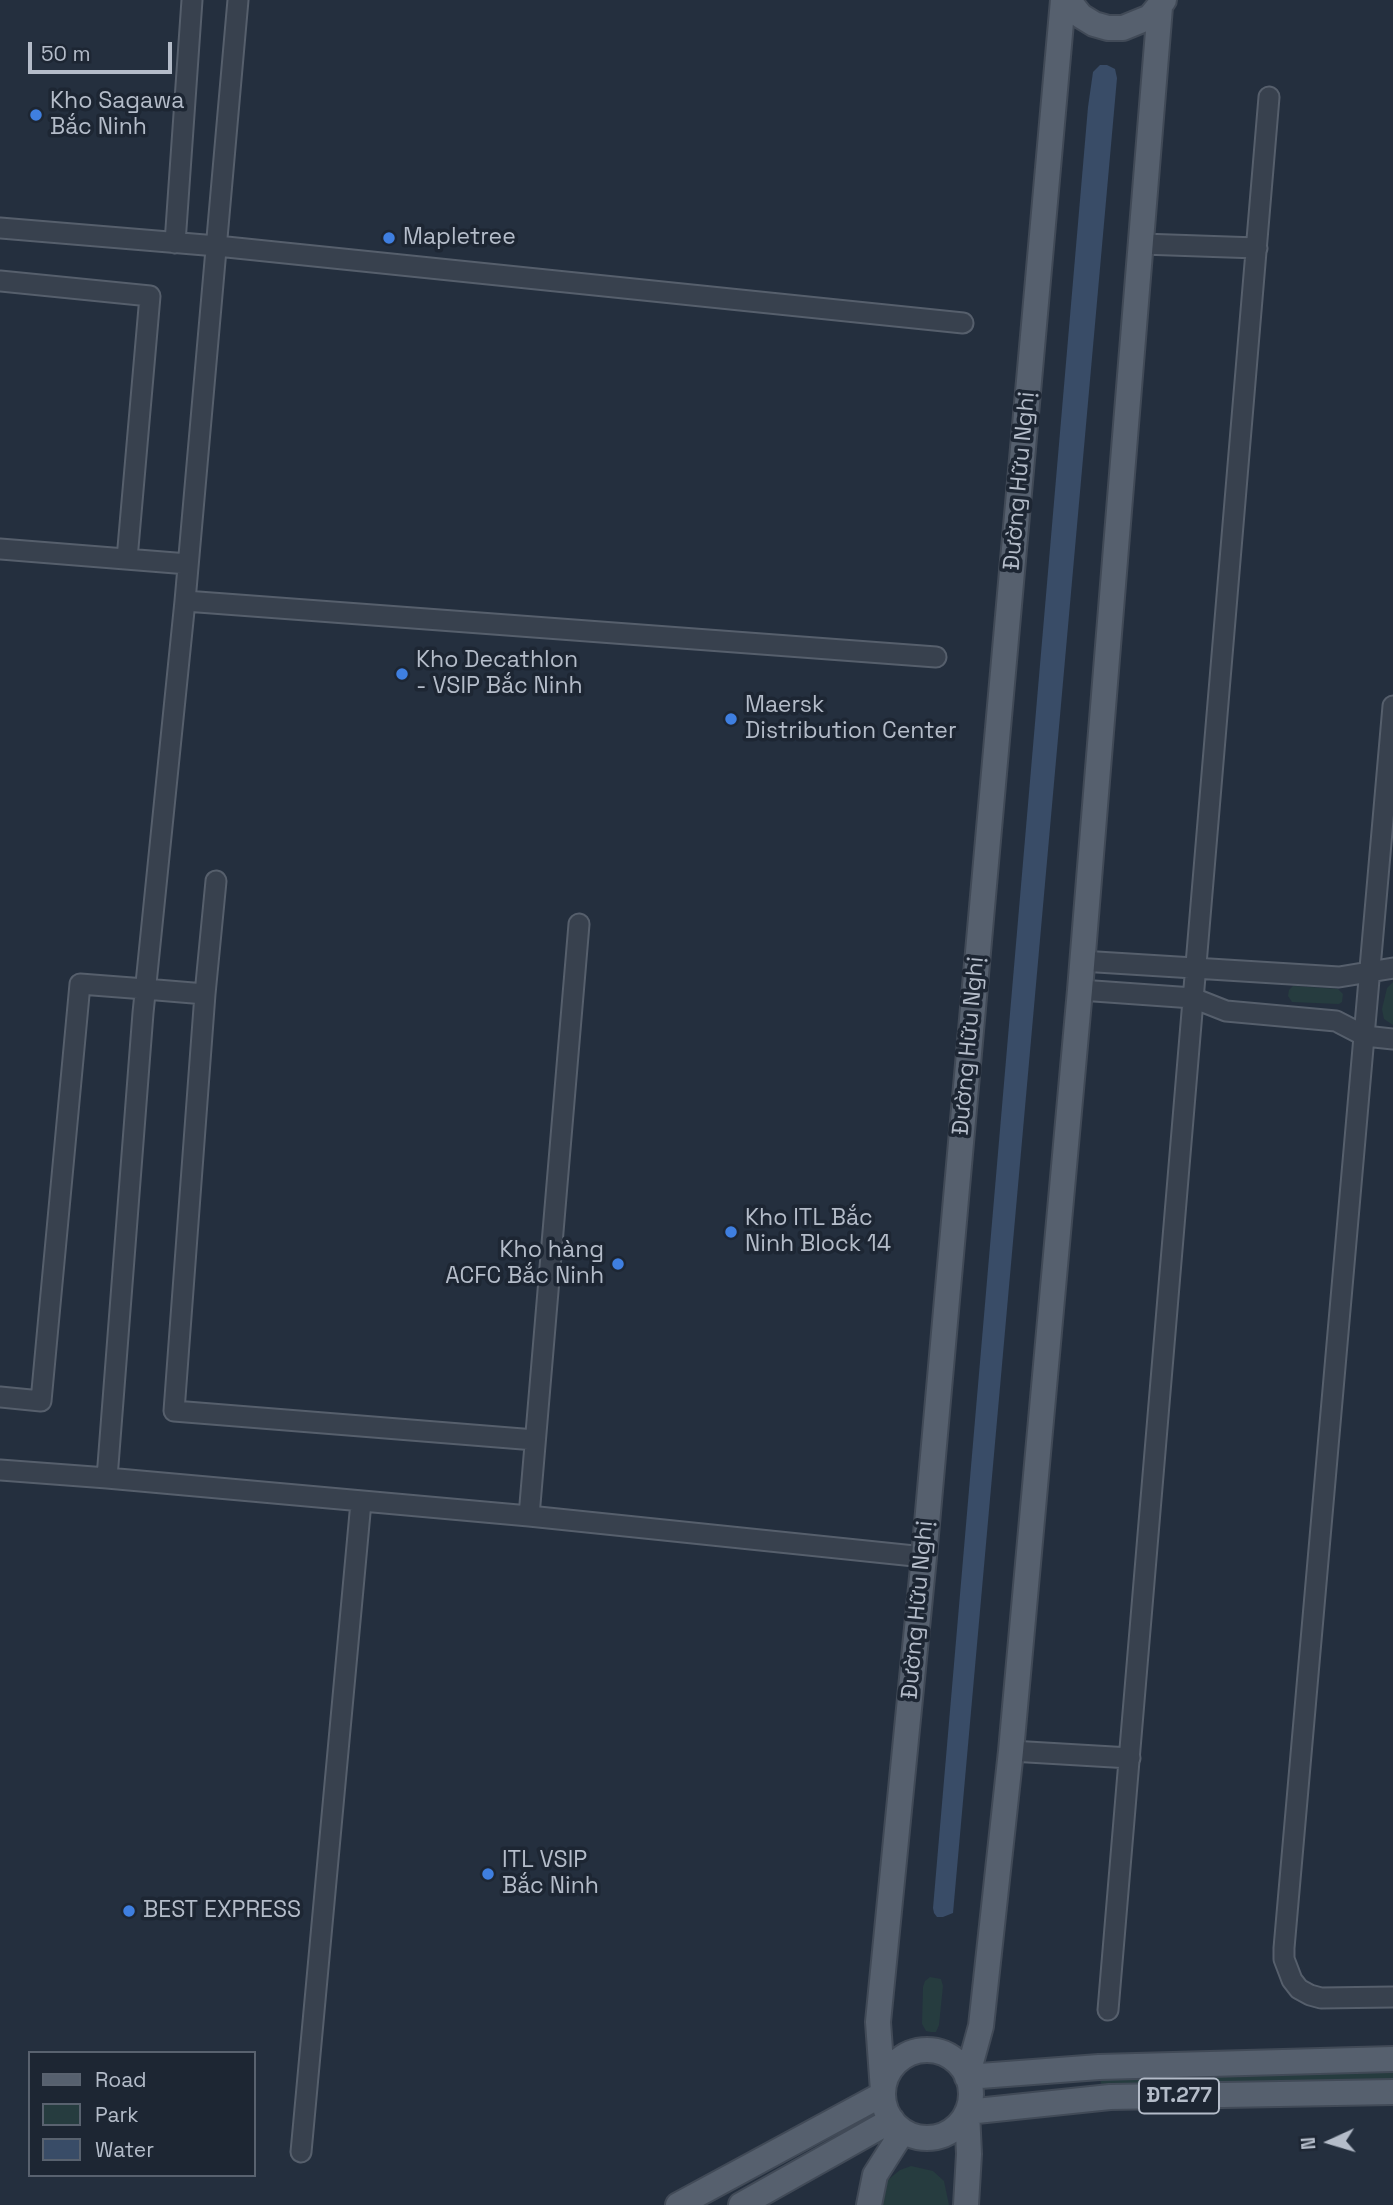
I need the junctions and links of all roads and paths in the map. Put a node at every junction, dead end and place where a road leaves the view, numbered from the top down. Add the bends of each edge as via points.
1 (192, 0) edge
2 (238, 0) edge
3 (1065, 0) edge
4 (1162, 3) edge
5 (1269, 97) dead end
6 (0, 228) edge
7 (175, 243) junction
8 (1142, 244) junction
9 (217, 247) junction
10 (1256, 248) junction
11 (0, 281) edge
12 (963, 323) dead end
13 (0, 549) edge
14 (127, 559) junction
15 (188, 564) junction
16 (184, 601) junction
17 (936, 657) dead end
18 (1393, 706) edge
19 (215, 881) dead end
20 (579, 925) dead end
21 (1082, 961) junction
22 (1393, 968) edge
23 (1196, 969) junction
24 (1370, 971) junction
25 (145, 989) junction
26 (1080, 990) junction
27 (205, 994) junction
28 (1194, 998) junction
29 (1365, 1036) junction
30 (1393, 1039) edge
31 (0, 1397) edge
32 (535, 1440) junction
33 (0, 1470) edge
34 (107, 1478) junction
35 (361, 1502) junction
36 (529, 1516) junction
37 (924, 1557) junction
38 (1011, 1751) junction
39 (1130, 1758) junction
40 (1393, 1997) edge
41 (1108, 2010) dead end
42 (1393, 2059) edge
43 (967, 2077) junction
44 (1393, 2092) edge
45 (883, 2093) junction
46 (967, 2112) junction
47 (897, 2125) junction
48 (301, 2152) dead end
49 (678, 2205) edge
50 (741, 2205) edge
51 (869, 2205) edge
52 (966, 2205) edge

1 - 7 street
2 - 9 street
3 - 4 main road via 1081,16 1108,28 1137,24
3 - 37 main road, Đường Hữu Nghị
4 - 8 main road
5 - 10 street
6 - 7 street
7 - 9 street
8 - 10 street
8 - 21 main road
9 - 12 street
9 - 15 street
10 - 23 street
11 - 14 street via 150,296
13 - 14 street
14 - 15 street
15 - 16 street
16 - 17 street
16 - 25 street
18 - 24 street
19 - 27 street
20 - 32 street
21 - 23 street
21 - 26 main road
22 - 24 street
23 - 24 street via 1339,977
23 - 28 street
24 - 29 street
25 - 27 street
25 - 31 street via 80,984 41,1401
25 - 34 street
26 - 28 street
26 - 38 main road
27 - 32 street via 174,1411
28 - 29 street via 1226,1011 1336,1021
28 - 39 street
29 - 30 street
29 - 40 street via 1284,1959 1292,1980 1310,1995
32 - 36 street
33 - 34 street
34 - 35 street
35 - 36 street
35 - 48 street
36 - 37 street
37 - 45 main road, Đường Hữu Nghị via 878,2022
38 - 39 street
38 - 43 main road via 981,2026
39 - 41 street
42 - 43 main road, ĐT.277 via 1099,2067
43 - 45 main road via 946,2054 921,2050 898,2061 887,2075
43 - 46 main road
44 - 46 main road, ĐT.277 via 1110,2097
45 - 47 main road via 885,2108
45 - 49 main road
46 - 47 main road via 954,2129 935,2137 914,2136
46 - 52 main road
47 - 50 main road
47 - 51 main road via 875,2175

